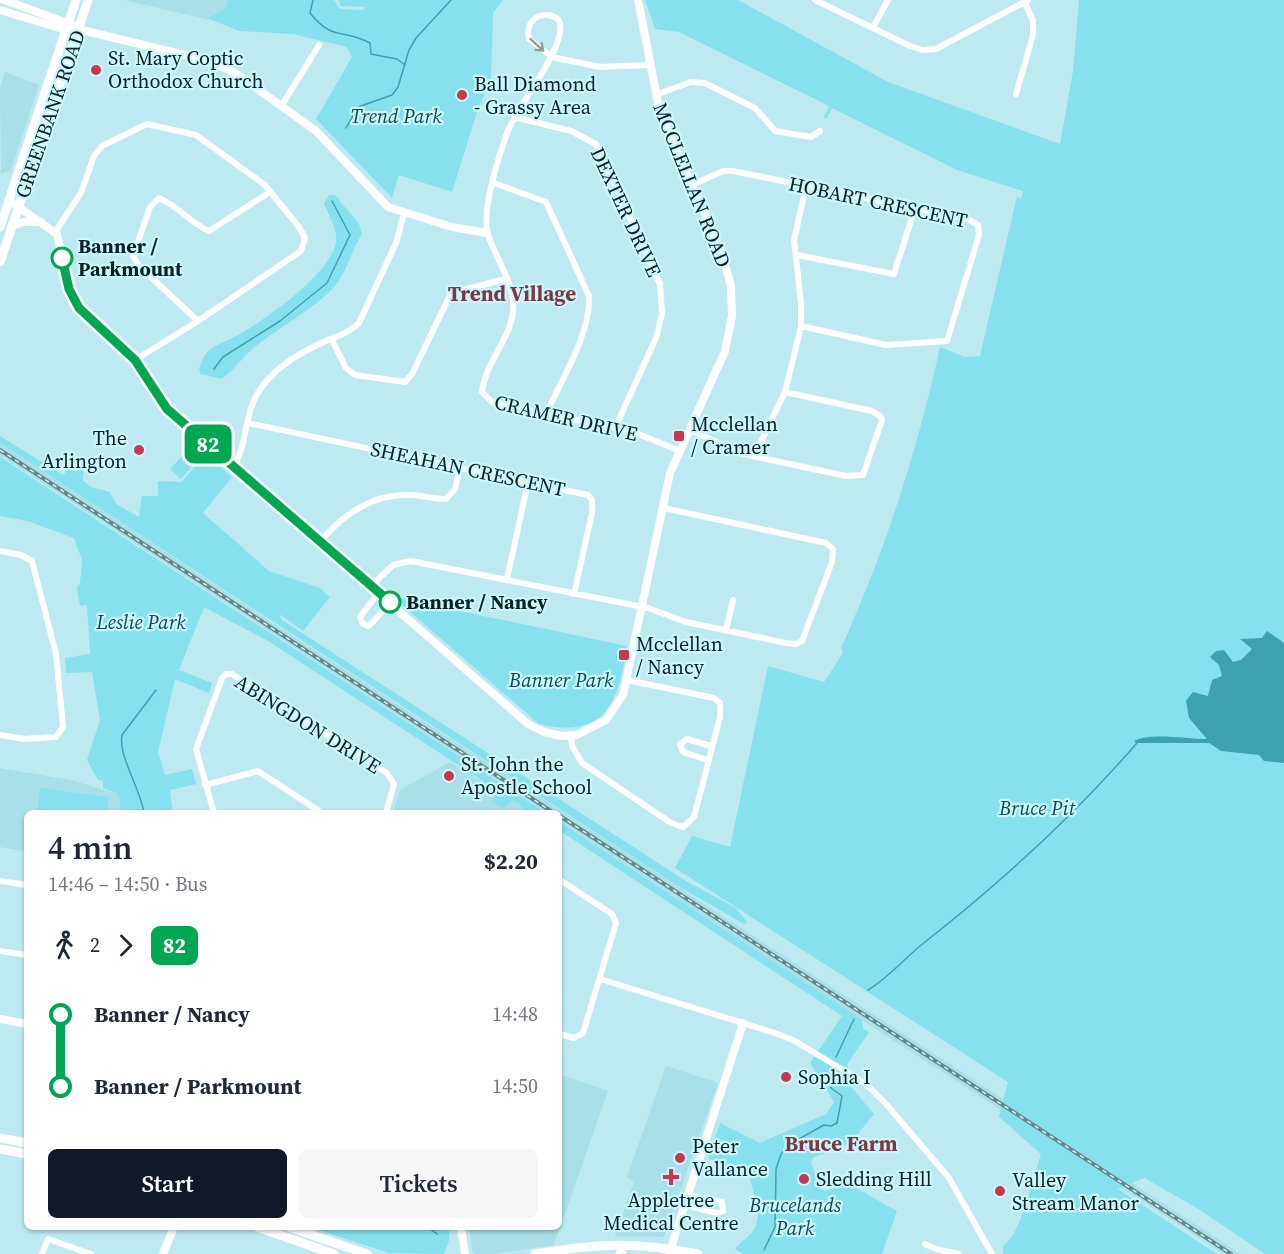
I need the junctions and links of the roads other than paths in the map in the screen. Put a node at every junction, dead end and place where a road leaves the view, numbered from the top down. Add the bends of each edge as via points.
1 (4, 0) edge
2 (76, 0) edge
3 (88, 0) edge
4 (638, 0) edge
5 (815, 0) edge
6 (888, 0) edge
7 (1026, 1) edge
8 (0, 10) edge
9 (68, 26) junction
10 (873, 27) junction
11 (78, 29) junction
12 (319, 45) dead end
13 (552, 57) junction
14 (649, 65) junction
15 (1016, 94) dead end
16 (655, 95) junction
17 (282, 105) junction
18 (514, 117) junction
19 (820, 131) dead end
20 (494, 183) junction
21 (692, 185) junction
22 (806, 187) junction
23 (270, 192) junction
24 (9, 200) junction
25 (19, 207) junction
26 (915, 208) junction
27 (404, 214) junction
28 (42, 222) junction
29 (0, 226) edge
30 (12, 226) junction
31 (55, 232) junction
32 (487, 233) junction
33 (797, 255) junction
34 (0, 262) edge
35 (506, 279) junction
36 (198, 321) junction
37 (801, 326) junction
38 (332, 340) junction
39 (135, 360) junction
40 (785, 392) junction
41 (546, 414) junction
42 (248, 423) junction
43 (615, 428) junction
44 (690, 430) junction
45 (680, 451) junction
46 (754, 456) junction
47 (234, 466) junction
48 (460, 466) junction
49 (528, 482) junction
50 (664, 508) junction
51 (320, 542) junction
52 (0, 551) edge
53 (507, 579) junction
54 (372, 585) junction
55 (379, 592) junction
56 (574, 594) junction
57 (733, 600) dead end
58 (390, 602) junction
59 (642, 608) junction
60 (726, 630) junction
61 (627, 680) junction
62 (0, 735) edge
63 (571, 735) junction
64 (711, 746) junction
65 (707, 760) junction
66 (206, 784) junction
67 (213, 810) edge
68 (317, 810) edge
69 (387, 810) edge
70 (0, 881) edge
71 (562, 881) edge
72 (24, 885) edge
73 (0, 951) edge
74 (24, 955) edge
75 (600, 979) junction
76 (0, 1019) edge
77 (24, 1023) edge
78 (743, 1023) junction
79 (562, 1035) edge
80 (0, 1138) edge
81 (24, 1142) edge
82 (0, 1149) edge
83 (24, 1153) edge
84 (688, 1195) junction
85 (685, 1205) junction
86 (173, 1230) edge
87 (266, 1230) edge
88 (298, 1230) edge
89 (461, 1230) edge
90 (925, 1244) dead end
91 (670, 1251) edge
92 (42, 1254) edge
93 (91, 1254) edge
94 (164, 1254) edge
95 (334, 1254) edge
96 (367, 1254) edge
97 (465, 1254) edge
98 (535, 1254) edge
99 (698, 1254) edge
100 (959, 1254) edge
101 (992, 1254) edge

1 - 9 street
2 - 9 main road, GREENBANK ROAD
3 - 11 main road, GREENBANK ROAD
4 - 14 street, MCCLELLAN ROAD
5 - 10 street
6 - 10 street
7 - 10 street via 936,49 910,46
7 - 15 street via 1034,21 1033,34
8 - 9 street
9 - 11 street
9 - 24 main road, GREENBANK ROAD
11 - 17 street via 209,61 234,72
11 - 25 main road, GREENBANK ROAD
12 - 17 street
13 -> 13 street via 562,27 554,16 534,17 528,27 529,39
13 - 14 street via 600,67
13 - 18 street, CRAMER DRIVE
14 - 16 street, MCCLELLAN ROAD
16 - 19 street via 691,82 705,83 754,108 775,131 811,137
16 - 21 street, MCCLELLAN ROAD
17 - 27 street via 316,131 388,207
18 - 20 street, CRAMER DRIVE
18 - 43 street, DEXTER DRIVE via 571,131 596,144 660,284 662,314 656,338
20 - 32 street, CRAMER DRIVE via 486,212
20 - 41 street via 546,202 589,296 583,334
21 - 22 street, HOBART CRESCENT via 723,171 733,171
21 - 44 street, MCCLELLAN ROAD via 722,253 732,307 725,351
22 - 26 street, HOBART CRESCENT
22 - 33 street via 794,240
23 - 31 street via 196,135 147,124 102,146 94,156 81,193
23 - 36 street via 305,238 301,251
23 - 36 street via 209,231 159,198 150,207 133,256
24 - 25 street
24 - 29 main road, GREENBANK ROAD
25 - 28 street
25 - 30 main road, GREENBANK ROAD
26 - 33 street via 894,274
26 - 37 street, HOBART CRESCENT via 968,219 978,225 979,234 947,341 886,345
27 - 32 street
27 - 38 street via 396,243 359,323
28 - 30 street
28 - 31 street
30 - 34 main road, GREENBANK ROAD
31 - 39 street via 79,308
32 - 35 street, CRAMER DRIVE
33 - 37 street
35 - 38 street via 451,293 405,382 355,375 346,369
35 - 41 street, CRAMER DRIVE via 513,297 513,312 482,392 493,403
36 - 39 street
37 - 40 street
38 - 42 street via 303,353 270,377 255,397
39 - 47 street via 167,409
40 - 46 street
40 - 46 street via 880,416 882,420 863,475 846,476
41 - 43 street, CRAMER DRIVE
42 - 47 street
42 - 48 street, SHEAHAN CRESCENT
43 - 45 street, CRAMER DRIVE
44 - 45 street, MCCLELLAN ROAD
44 - 46 street
45 - 50 street, MCCLELLAN ROAD via 670,473
47 - 51 street
48 - 49 street, SHEAHAN CRESCENT
48 - 51 street via 454,489 446,499 403,495 377,499 353,510
49 - 53 street
49 - 56 street, SHEAHAN CRESCENT via 580,492 592,500
50 - 59 street, MCCLELLAN ROAD
50 - 60 street via 826,543 833,549 832,562 802,640 786,643
51 - 54 street
52 - 62 street via 32,561 56,654 63,727 56,737 24,739
53 - 54 street via 411,561 393,565
53 - 56 street
54 - 55 street
55 - 58 street
55 - 58 street via 360,617 362,623 368,626
56 - 59 street
57 - 60 street
58 - 63 street via 520,718 544,732
59 - 60 street
59 - 61 street, MCCLELLAN ROAD
61 - 63 street, MCCLELLAN ROAD via 623,695 606,720
61 - 64 street via 714,698 721,710
63 - 65 street via 572,746 587,768 681,826 688,825 694,817
64 - 65 street
64 - 65 street via 687,739 680,744 683,752
66 - 67 street, ABINGDON DRIVE
66 - 68 street via 258,771
66 - 69 street, ABINGDON DRIVE via 196,749 222,678 232,674 387,773 394,784
70 - 72 street
71 - 75 street via 616,919
73 - 74 street
75 - 78 street
75 - 79 street via 582,1033 574,1038
76 - 77 street
78 - 84 street
78 - 101 street via 793,1040 865,1083 949,1178
80 - 81 main road
82 - 83 main road
84 - 85 street
84 - 85 street via 722,1202 723,1211
85 - 91 street
86 - 94 street
87 - 95 main road
88 - 96 main road
89 - 97 street
90 - 100 street
91 - 98 main road via 612,1244
91 - 99 main road
92 - 93 street via 48,1239

